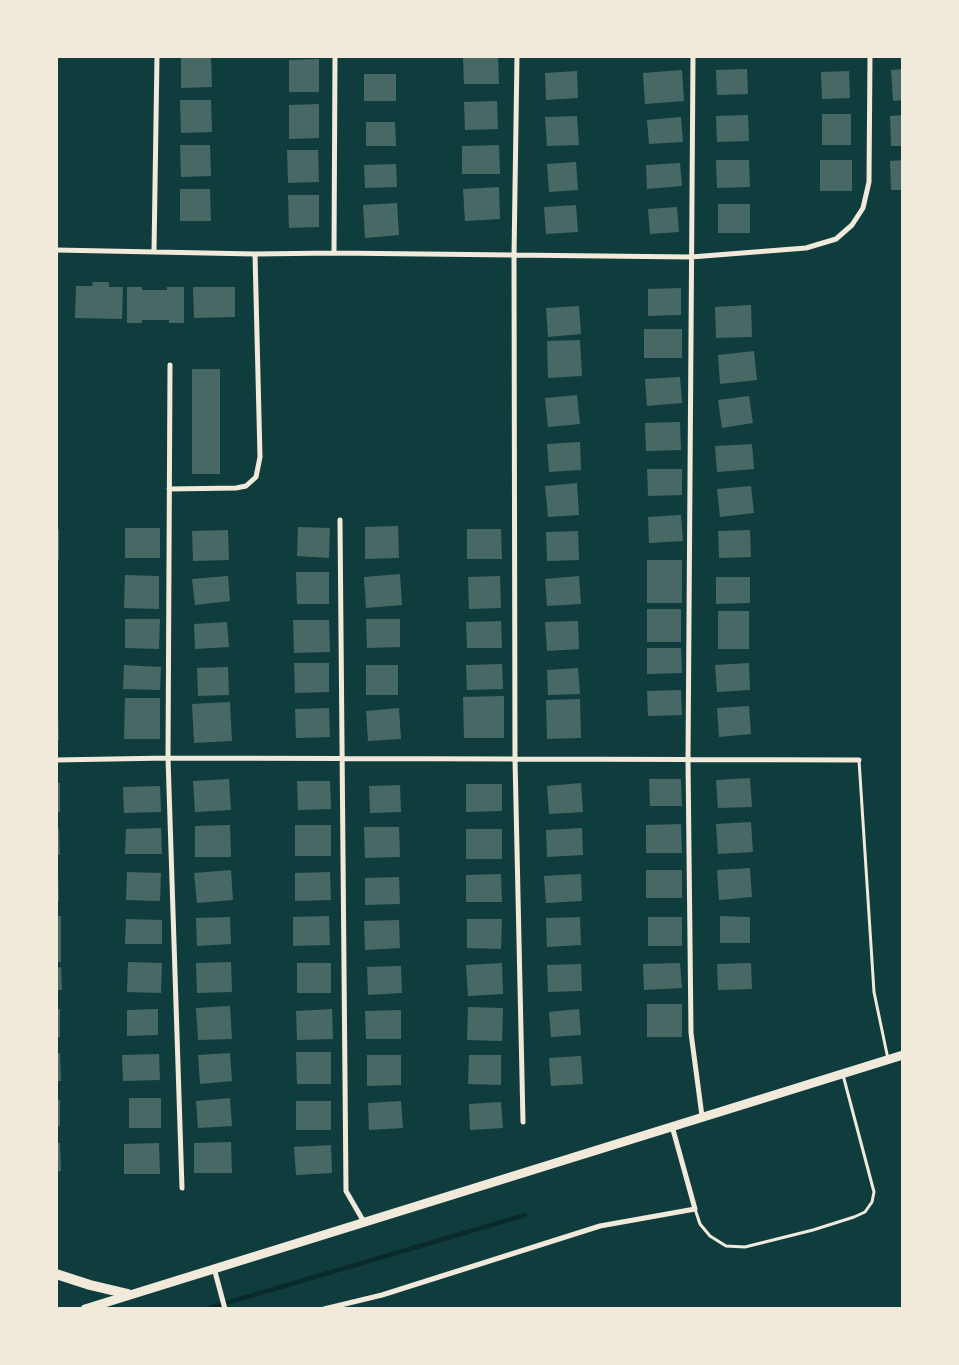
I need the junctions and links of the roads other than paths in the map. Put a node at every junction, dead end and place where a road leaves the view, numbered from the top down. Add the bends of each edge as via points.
1 (157, 56) edge
2 (335, 56) edge
3 (517, 56) edge
4 (693, 56) edge
5 (870, 56) edge
6 (56, 250) edge
7 (154, 252) junction
8 (334, 253) junction
9 (256, 254) junction
10 (514, 256) junction
11 (691, 257) junction
12 (170, 365) dead end
13 (169, 489) junction
14 (340, 520) dead end
15 (168, 758) junction
16 (342, 758) junction
17 (515, 759) junction
18 (56, 760) edge
19 (688, 760) junction
20 (858, 760) joint
21 (903, 1055) edge
22 (888, 1060) junction
23 (843, 1074) junction
24 (702, 1116) junction
25 (523, 1122) dead end
26 (672, 1126) junction
27 (182, 1188) dead end
28 (696, 1209) junction
29 (364, 1222) junction
30 (213, 1268) junction
31 (56, 1274) edge
32 (128, 1294) junction
33 (85, 1309) edge
34 (226, 1309) edge
35 (324, 1309) edge

1 - 7 street
2 - 8 street
3 - 10 street
4 - 11 street
5 - 11 street via 869,182 863,208 852,225 836,239 806,248
6 - 7 street
7 - 9 street
8 - 9 street
8 - 10 street
9 - 13 street via 260,457 256,477 246,486 236,488
10 - 11 street
10 - 17 street
11 - 19 street
12 - 13 street
13 - 15 street
14 - 16 street
15 - 16 street
15 - 18 street
15 - 27 street
16 - 17 street
16 - 29 street via 346,1191
17 - 19 street
17 - 25 street
19 - 20 street
19 - 24 street via 691,1033
20 - 22 lane via 874,992
21 - 22 main road
22 - 23 main road
23 - 24 main road
23 - 28 lane via 874,1192 865,1212 813,1230 745,1247 726,1246 710,1236 700,1224
24 - 26 main road
26 - 28 street
26 - 29 main road
28 - 35 street via 600,1226 382,1295
29 - 30 main road
30 - 32 main road
30 - 34 street
31 - 32 main road
32 - 33 main road

